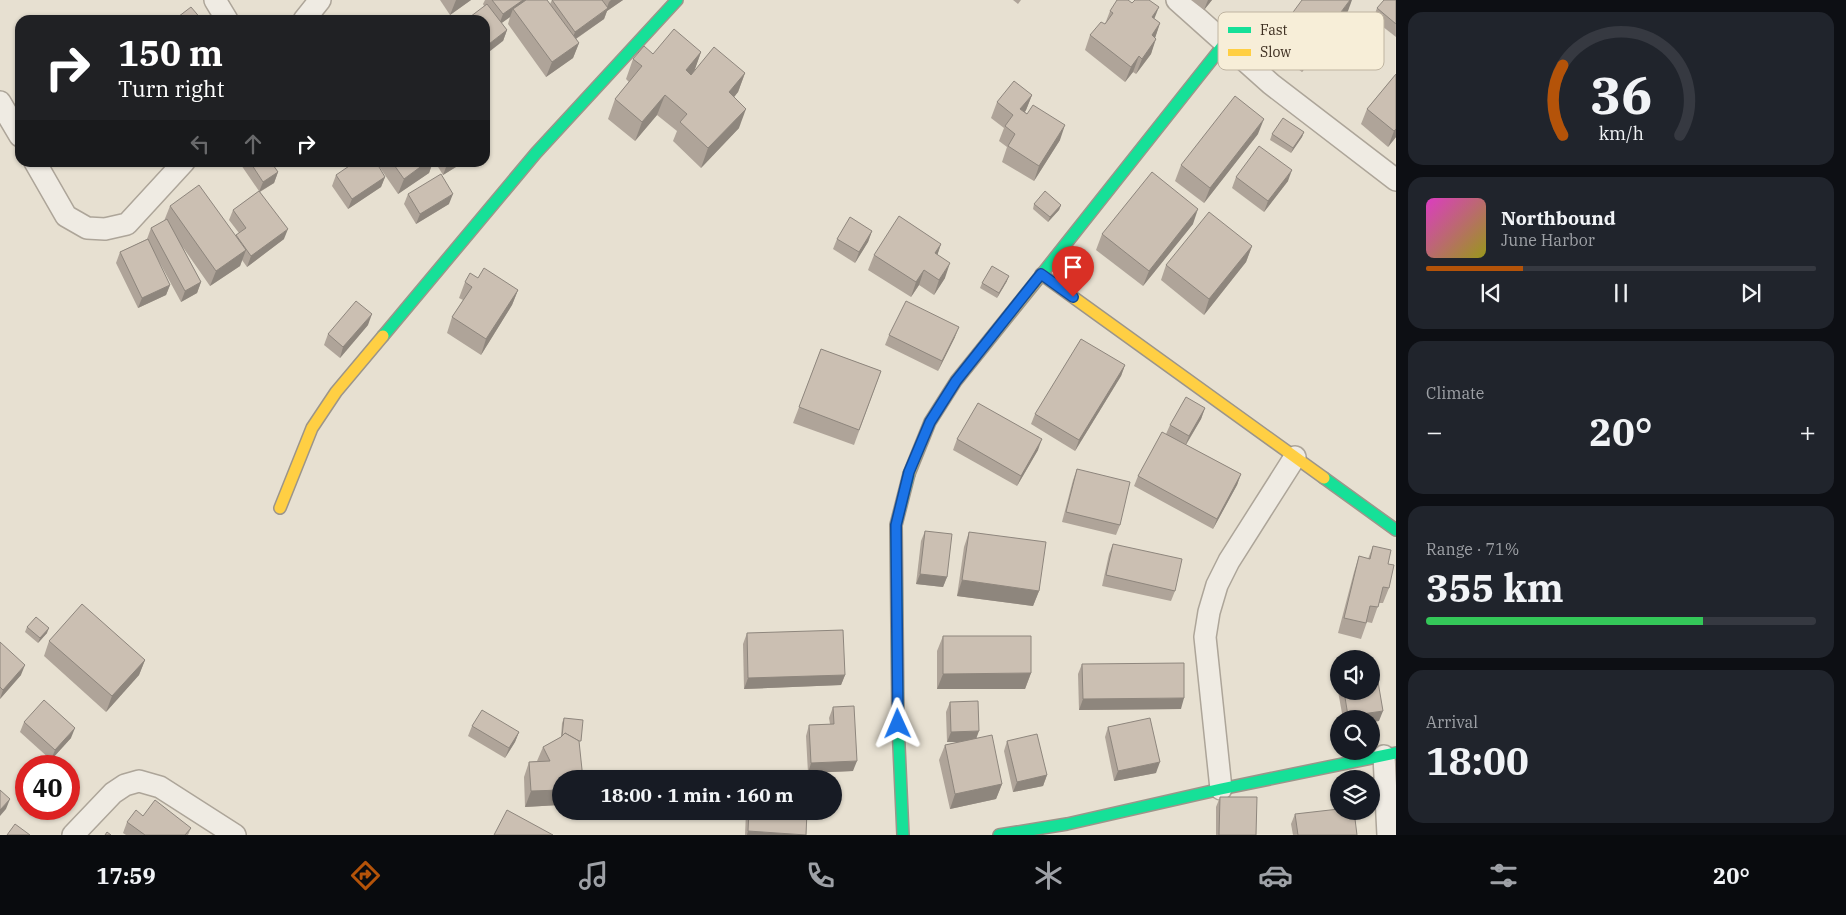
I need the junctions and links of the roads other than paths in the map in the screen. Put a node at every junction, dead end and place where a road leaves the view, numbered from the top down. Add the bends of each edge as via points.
1 (215, 0) edge
2 (320, 0) edge
3 (677, 0) edge
4 (1177, 0) edge
5 (225, 15) edge
6 (308, 15) edge
7 (1218, 37) edge
8 (1218, 52) edge
9 (1255, 70) edge
10 (0, 102) edge
11 (15, 128) edge
12 (38, 167) edge
13 (179, 167) edge
14 (1396, 180) edge
15 (1041, 274) junction
16 (1295, 457) junction
17 (280, 508) dead end
18 (1396, 530) edge
19 (1390, 754) edge
20 (1221, 789) junction
21 (73, 835) edge
22 (236, 835) edge
23 (903, 835) edge
24 (1000, 835) edge
25 (1388, 835) edge

1 - 5 street
2 - 6 street
3 - 17 street via 536,153 336,392 312,428
4 - 7 street
8 - 15 street
9 - 14 street
10 - 11 street
12 - 13 street via 66,216 87,228 105,229 127,224
15 - 16 street
15 - 23 street via 956,381 930,422 909,472 896,525
16 - 18 street
16 - 20 street via 1229,561 1216,584 1210,605 1205,638
19 - 20 street
19 - 25 street
20 - 24 street via 1067,824
21 - 22 street via 113,793 139,781 160,787

